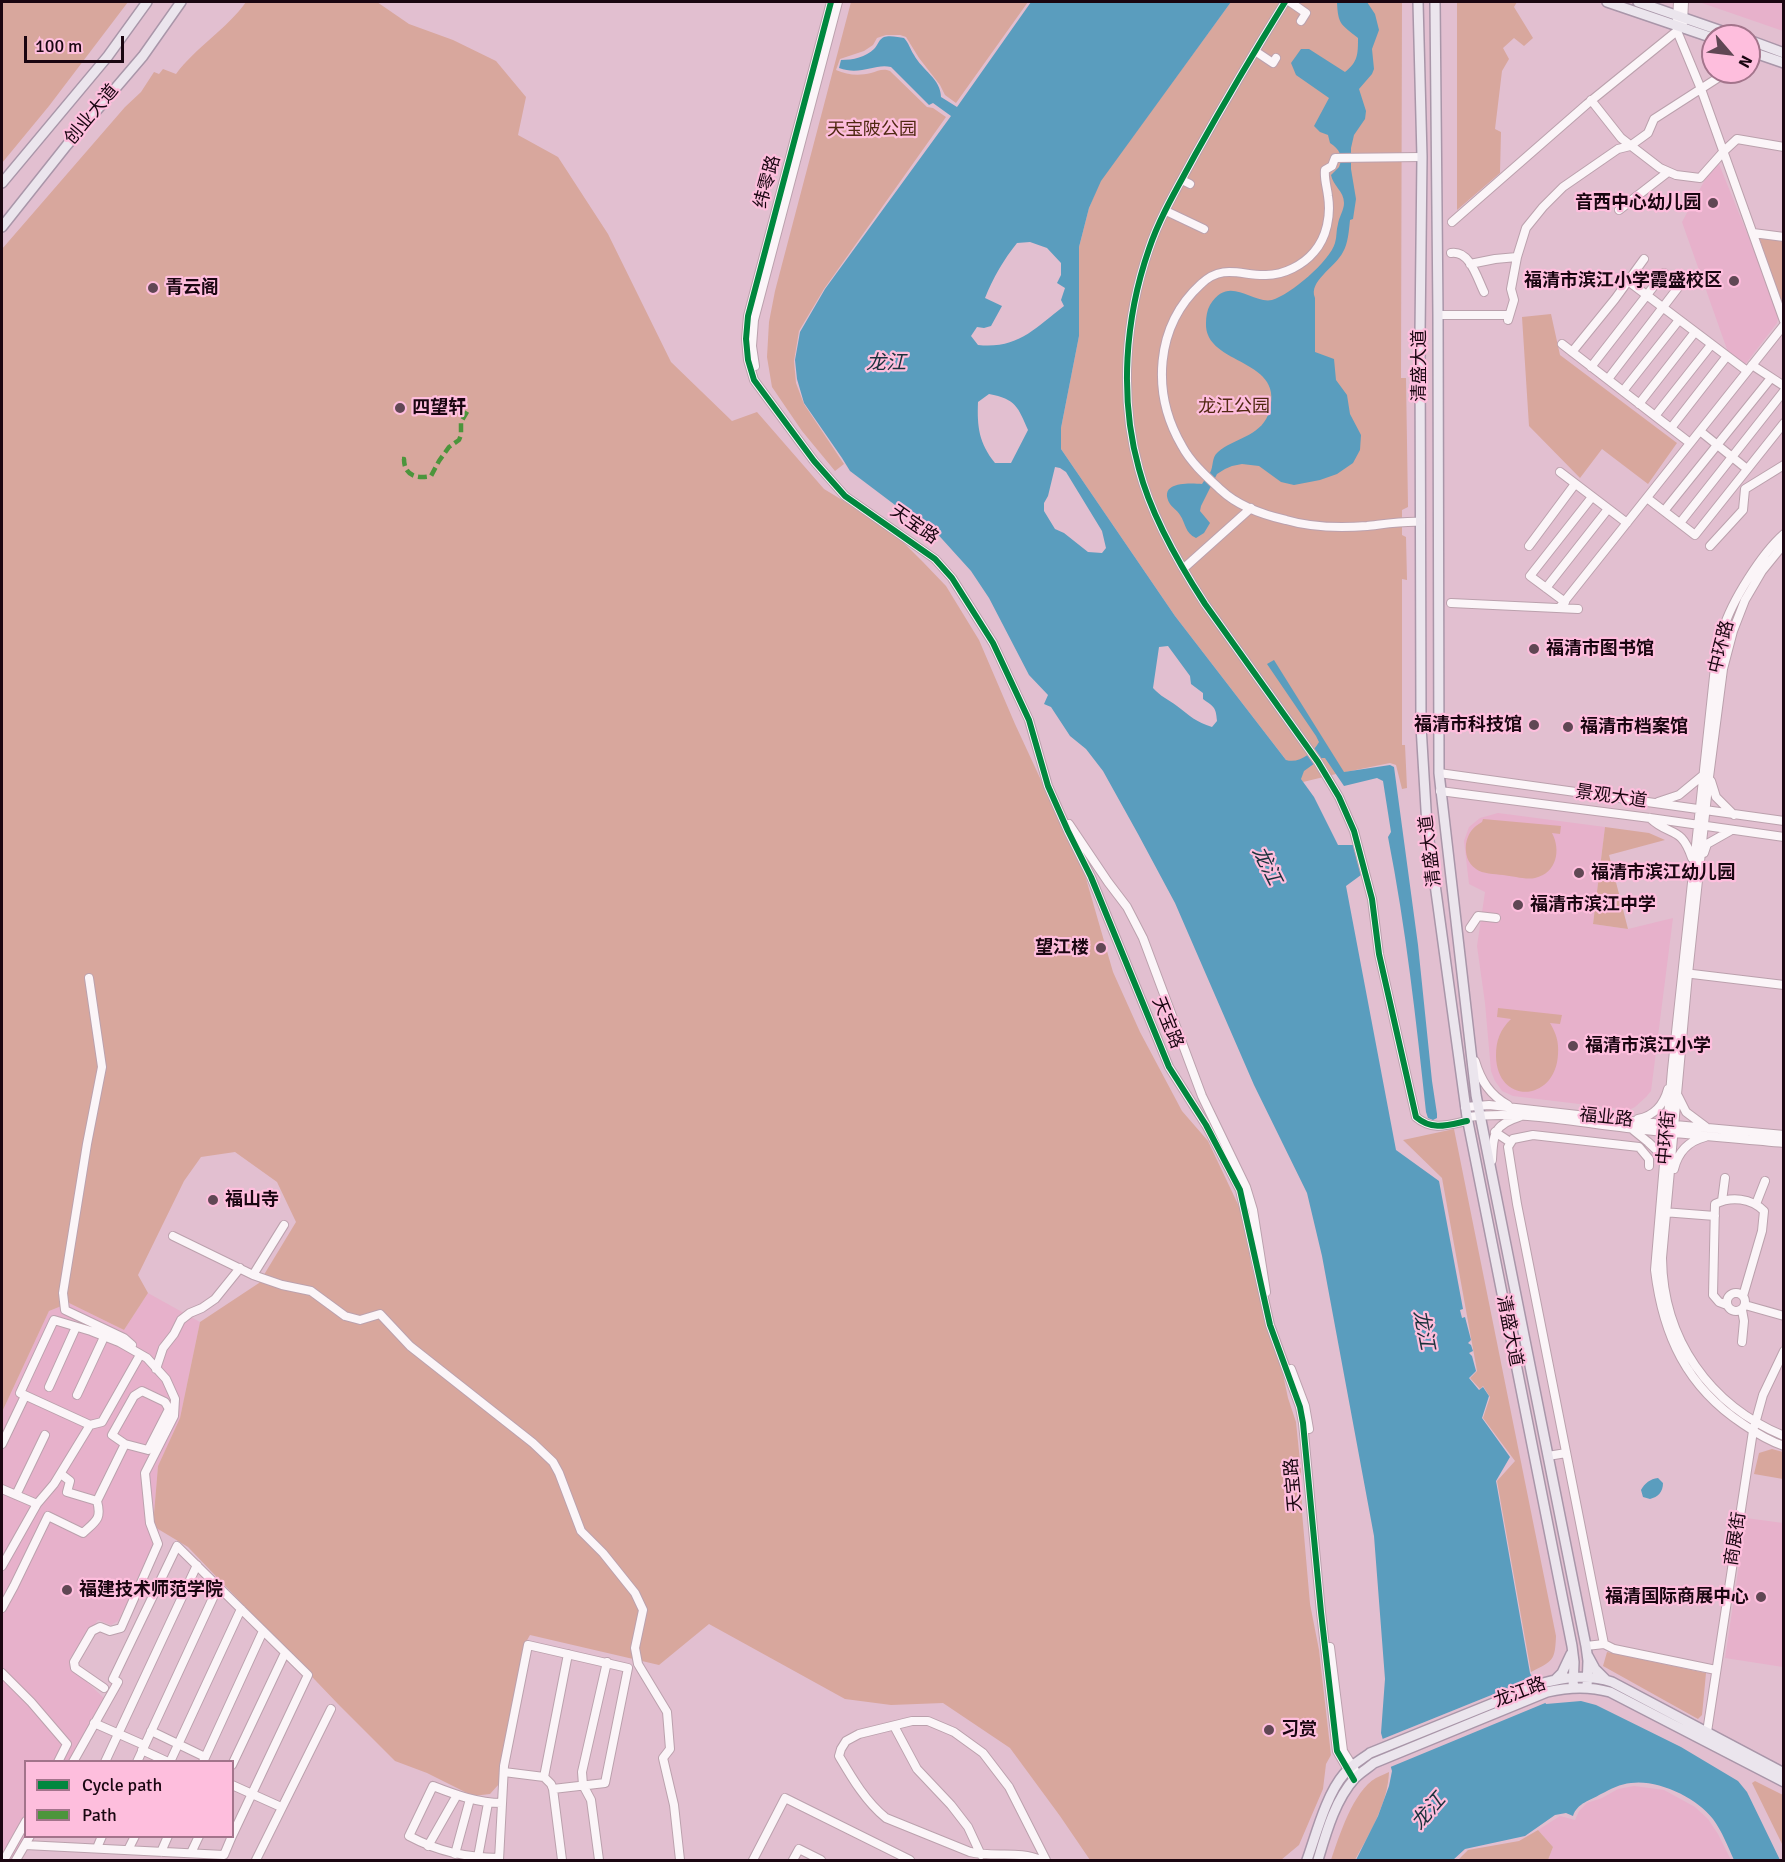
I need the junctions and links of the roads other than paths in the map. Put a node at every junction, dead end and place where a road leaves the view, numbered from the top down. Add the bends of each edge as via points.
1 (147, 2) edge
2 (181, 2) edge
3 (831, 2) edge
4 (838, 2) edge
5 (1288, 2) edge
6 (1419, 2) edge
7 (1435, 2) edge
8 (1440, 2) edge
9 (1607, 2) edge
10 (1638, 2) edge
11 (1678, 2) edge
12 (1684, 2) edge
13 (1301, 21) dead end
14 (1679, 24) junction
15 (1701, 29) edge
16 (1701, 33) edge
17 (1435, 40) junction
18 (1761, 44) edge
19 (1255, 51) junction
20 (1784, 52) edge
21 (1761, 55) edge
22 (1276, 58) dead end
23 (1784, 63) edge
24 (1709, 84) edge
25 (1701, 89) junction
26 (1591, 100) junction
27 (1630, 146) junction
28 (1784, 147) edge
29 (1724, 151) junction
30 (1422, 157) junction
31 (1668, 172) junction
32 (1182, 180) junction
33 (2, 183) edge
34 (1190, 184) dead end
35 (1619, 210) dead end
36 (1166, 211) junction
37 (1452, 222) dead end
38 (2, 228) edge
39 (1204, 229) dead end
40 (1753, 233) junction
41 (1784, 237) edge
42 (1451, 254) dead end
43 (1517, 257) junction
44 (1644, 259) dead end
45 (1470, 264) junction
46 (1664, 273) dead end
47 (1628, 281) junction
48 (1680, 285) dead end
49 (1484, 292) dead end
50 (1647, 295) junction
51 (1664, 308) junction
52 (1438, 315) junction
53 (1679, 320) junction
54 (1784, 323) edge
55 (1695, 332) junction
56 (1562, 344) dead end
57 (1711, 345) junction
58 (1572, 352) junction
59 (1727, 356) junction
60 (1591, 367) junction
61 (1749, 368) junction
62 (753, 370) junction
63 (1771, 378) junction
64 (1608, 380) junction
65 (1784, 386) edge
66 (1623, 391) junction
67 (1784, 391) edge
68 (1639, 404) junction
69 (1655, 416) junction
70 (1784, 423) edge
71 (1671, 428) junction
72 (1700, 431) junction
73 (1690, 443) junction
74 (1717, 445) junction
75 (1732, 457) junction
76 (1784, 465) edge
77 (1747, 469) junction
78 (1560, 472) dead end
79 (1575, 484) junction
80 (1592, 497) junction
81 (1647, 498) junction
82 (1251, 508) junction
83 (1608, 509) junction
84 (1664, 511) junction
85 (1421, 522) junction
86 (1627, 523) junction
87 (1680, 523) junction
88 (1784, 534) edge
89 (1784, 544) edge
90 (1529, 546) dead end
91 (1710, 546) dead end
92 (1184, 568) junction
93 (1546, 588) junction
94 (1451, 603) dead end
95 (1563, 605) junction
96 (1578, 609) dead end
97 (1439, 773) junction
98 (1706, 776) junction
99 (1440, 791) junction
100 (1653, 803) junction
101 (1665, 804) junction
102 (1702, 810) junction
103 (1734, 815) junction
104 (1650, 818) junction
105 (1759, 818) junction
106 (1663, 820) junction
107 (1784, 821) edge
108 (1701, 825) junction
109 (1732, 830) junction
110 (1757, 834) junction
111 (1784, 837) edge
112 (1697, 862) junction
113 (1496, 918) dead end
114 (1470, 928) dead end
115 (1685, 973) junction
116 (88, 978) dead end
117 (1784, 985) edge
118 (1472, 1054) junction
119 (1672, 1070) junction
120 (1677, 1095) junction
121 (1512, 1107) junction
122 (1479, 1110) junction
123 (1466, 1115) junction
124 (1525, 1116) junction
125 (1631, 1125) junction
126 (1671, 1128) junction
127 (1709, 1131) junction
128 (1495, 1132) junction
129 (1784, 1135) edge
130 (1510, 1142) junction
131 (1784, 1143) edge
132 (1665, 1158) junction
133 (1649, 1166) dead end
134 (1492, 1173) junction
135 (1670, 1178) junction
136 (1725, 1178) dead end
137 (1765, 1181) dead end
138 (1722, 1201) junction
139 (1756, 1204) junction
140 (1663, 1212) junction
141 (1715, 1216) junction
142 (284, 1225) dead end
143 (174, 1236) dead end
144 (240, 1268) junction
145 (253, 1275) junction
146 (1743, 1296) junction
147 (1727, 1305) junction
148 (1743, 1308) junction
149 (1784, 1316) edge
150 (76, 1327) junction
151 (105, 1335) junction
152 (1742, 1342) dead end
153 (1784, 1351) edge
154 (144, 1356) junction
155 (156, 1369) junction
156 (49, 1388) dead end
157 (77, 1395) dead end
158 (26, 1396) junction
159 (1756, 1421) junction
160 (90, 1425) junction
161 (1753, 1431) junction
162 (45, 1435) dead end
163 (1784, 1436) edge
164 (2, 1444) edge
165 (125, 1444) junction
166 (1784, 1446) edge
167 (1566, 1453) junction
168 (1548, 1456) junction
169 (60, 1474) junction
170 (2, 1489) edge
171 (16, 1495) junction
172 (97, 1501) junction
173 (37, 1504) junction
174 (196, 1565) junction
175 (2, 1566) edge
176 (218, 1587) junction
177 (2, 1608) edge
178 (241, 1609) junction
179 (263, 1631) junction
180 (1604, 1644) junction
181 (1572, 1646) junction
182 (1587, 1650) junction
183 (285, 1653) junction
184 (568, 1654) junction
185 (607, 1662) junction
186 (1716, 1670) junction
187 (2, 1672) edge
188 (1574, 1677) junction
189 (1587, 1677) junction
190 (1555, 1680) junction
191 (1606, 1680) junction
192 (104, 1688) dead end
193 (1545, 1688) junction
194 (1573, 1688) junction
195 (1587, 1688) junction
196 (331, 1709) dead end
197 (94, 1723) junction
198 (894, 1726) junction
199 (151, 1731) junction
200 (1707, 1732) junction
201 (118, 1734) junction
202 (178, 1744) junction
203 (143, 1748) junction
204 (204, 1759) edge
205 (59, 1760) edge
206 (74, 1760) edge
207 (105, 1760) edge
208 (137, 1760) edge
209 (167, 1760) edge
210 (170, 1760) edge
211 (234, 1761) edge
212 (1350, 1768) junction
213 (504, 1772) junction
214 (1784, 1773) edge
215 (544, 1777) junction
216 (1356, 1777) junction
217 (1784, 1782) edge
218 (582, 1785) junction
219 (234, 1786) edge
220 (553, 1789) junction
221 (252, 1794) junction
222 (458, 1795) junction
223 (470, 1799) junction
224 (488, 1803) junction
225 (502, 1803) junction
226 (281, 1807) junction
227 (24, 1825) edge
228 (234, 1832) edge
229 (29, 1838) edge
230 (69, 1838) edge
231 (101, 1838) edge
232 (134, 1838) edge
233 (167, 1838) edge
234 (198, 1838) edge
235 (231, 1838) edge
236 (26, 1845) junction
237 (428, 1846) junction
238 (65, 1847) junction
239 (97, 1848) junction
240 (128, 1850) junction
241 (160, 1852) junction
242 (191, 1853) junction
243 (455, 1854) junction
244 (981, 1855) junction
245 (478, 1857) junction
246 (499, 1859) edge
247 (4, 1860) edge
248 (16, 1860) edge
249 (256, 1860) edge
250 (562, 1860) edge
251 (599, 1860) edge
252 (680, 1860) edge
253 (753, 1860) edge
254 (793, 1860) edge
255 (821, 1860) edge
256 (910, 1860) edge
257 (1041, 1860) edge
258 (1046, 1860) edge
259 (1307, 1860) edge
260 (1318, 1860) edge

1 - 33 main road, 创业大道 via 108,56
2 - 38 main road, 创业大道 via 143,56
3 - 62 street, 纬零路 via 748,316 746,339
4 - 62 street, 纬零路 via 754,320
5 - 13 street via 1306,14
5 - 19 street, 福业路
6 - 30 main road, 清盛大道
7 - 17 main road, 清盛大道
8 - 17 main road
9 - 14 main road
10 - 14 main road
11 - 14 street
12 - 14 street
14 - 15 main road
14 - 16 main road
14 - 25 street
14 - 26 street
17 - 52 main road, 清盛大道
18 - 20 main road
19 - 22 street via 1273,63
19 - 32 street, 福业路
21 - 23 main road
24 - 25 street
25 - 27 street via 1654,119 1648,134
25 - 29 street
26 - 27 street
26 - 37 street
27 - 31 street
27 - 43 street via 1618,149 1563,187 1526,228
28 - 29 street via 1737,139
29 - 31 street via 1700,178
29 - 40 street
30 - 82 street via 1335,158 1325,170 1328,221 1314,252 1283,272 1268,275 1234,271 1207,279 1174,322 1161,359 1162,389 1182,447 1221,490
30 - 85 main road, 清盛大道
31 - 35 street
32 - 34 street
32 - 36 street, 福业路
36 - 39 street
36 - 92 street, 福业路 via 1149,248 1134,307 1128,406 1134,450 1147,495
40 - 41 street
40 - 54 street
42 - 45 street via 1463,255
43 - 45 street
43 - 52 street via 1509,318
44 - 47 street
45 - 49 street
46 - 50 street
47 - 50 street
47 - 58 street
48 - 51 street
50 - 51 street
50 - 60 street
51 - 53 street
51 - 64 street
52 - 97 main road, 清盛大道
53 - 55 street
53 - 66 street
54 - 61 street
55 - 57 street
55 - 68 street
56 - 58 street
57 - 59 street
57 - 69 street
58 - 60 street
59 - 61 street
59 - 71 street
60 - 64 street
61 - 63 street
61 - 72 street
62 - 212 street, 天宝路 via 754,380 764,395 825,475 845,496 936,559 993,644 1029,720 1048,786 1091,877 1169,1067 1206,1125 1240,1190 1270,1325 1300,1407 1337,1751
62 - 212 street, 天宝路 via 829,474 848,492 939,555 956,575 997,642 1033,719 1069,824 1127,907 1143,938 1202,1096 1246,1187 1273,1323 1305,1406 1324,1611 1343,1751
63 - 65 street
63 - 74 street
64 - 66 street
66 - 68 street
67 - 75 street
68 - 69 street
69 - 71 street
70 - 77 street
71 - 73 street
72 - 73 street
72 - 74 street
73 - 81 street
74 - 75 street
74 - 84 street
75 - 77 street
75 - 87 street
76 - 91 street via 1745,489 1743,510
77 - 87 street via 1695,535
78 - 79 street
79 - 80 street
79 - 90 street
80 - 83 street
80 - 93 street via 1530,576
81 - 84 street
81 - 86 street
82 - 85 street via 1317,527
82 - 92 street
83 - 86 street
83 - 93 street
84 - 87 street
85 - 123 main road, 清盛大道 via 1421,726 1427,826
86 - 95 street
88 - 98 street, 中环路 via 1756,567 1723,627 1715,667
89 - 98 street, 中环路 via 1745,600 1733,631
92 - 123 street, 福业路 via 1342,803 1360,848 1379,954 1416,1117 1434,1127
93 - 95 street
94 - 95 street
95 - 96 street
97 - 99 main road, 清盛大道
97 - 100 street, 景观大道
98 - 100 street via 1679,795
98 - 102 street, 中环街
98 - 103 street via 1716,797
99 - 104 street, 景观大道
99 - 118 main road, 清盛大道
100 - 101 street, 景观大道
101 - 102 street, 景观大道
101 - 106 street
102 - 103 street, 景观大道
102 - 108 street, 中环街
103 - 105 street, 景观大道
104 - 106 street, 景观大道
104 - 112 street via 1658,826 1676,832
105 - 107 street, 景观大道
105 - 110 street
106 - 108 street, 景观大道
108 - 109 street, 景观大道
108 - 112 street, 中环街
109 - 110 street, 景观大道
109 - 112 street via 1707,844
110 - 111 street, 景观大道
112 - 115 street, 中环街
113 - 114 street via 1478,916
115 - 117 street
115 - 119 street, 中环街
115 - 120 street, 中环街
116 - 154 street via 102,1066 63,1293 64,1310 124,1338
118 - 121 street via 1491,1093
118 - 122 main road, 清盛大道
119 - 125 street via 1662,1104
119 - 126 street, 中环街
120 - 126 street, 中环街
120 - 127 street via 1686,1112
121 - 122 street, 福业路 via 1489,1105
121 - 125 street, 福业路
122 - 123 street, 福业路
122 - 124 street, 福业路
122 - 134 main road, 清盛大道
123 - 181 main road, 清盛大道
124 - 125 street, 福业路
124 - 128 street via 1506,1121
125 - 126 street, 福业路
125 - 132 street
126 - 127 street, 福业路
126 - 132 street, 中环街
126 - 135 street, 中环街
127 - 129 street, 福业路
127 - 131 street, 福业路
127 - 135 street via 1683,1150
128 - 130 street
128 - 134 street
130 - 133 street via 1533,1135 1639,1147 1649,1159
130 - 167 street via 1517,1204
132 - 140 street, 中环街
134 - 168 main road, 清盛大道
135 - 140 street, 中环街
136 - 138 street
137 - 139 street
138 - 139 street via 1726,1198
138 - 141 street via 1715,1204
139 - 146 street via 1764,1211 1762,1231
140 - 141 street
140 - 159 street, 中环街 via 1662,1270 1680,1339 1697,1371 1709,1384 1729,1404
140 - 161 street, 中环街 via 1655,1270 1672,1341 1702,1390 1723,1411
141 - 147 street via 1713,1295
142 - 145 street
143 - 144 street
144 - 145 street
144 - 155 street via 215,1299 180,1320
145 - 252 street via 311,1290 345,1316 360,1320 380,1314 410,1346 553,1462 581,1531 635,1593 643,1610 635,1648 638,1664 667,1712 670,1749 663,1758 674,1805
146 - 147 street via 1731,1294
146 - 148 street
147 - 148 street via 1733,1311
148 - 149 street
148 - 152 street
150 - 151 street
150 - 156 street
150 - 158 street via 54,1320 20,1393
151 - 154 street
151 - 157 street
153 - 159 street, 商展街 via 1762,1395
154 - 155 street
154 - 160 street via 102,1422
155 - 192 street via 166,1379 175,1399 174,1416 145,1473 150,1523 158,1544 120,1628 110,1631 100,1627 92,1631 74,1662 75,1668
158 - 160 street
158 - 164 street
159 - 161 street, 商展街
159 - 163 street, 中环街
160 - 169 street
161 - 166 street, 中环街
161 - 186 street, 商展街
162 - 171 street
165 - 165 street via 112,1435 134,1396 142,1391 165,1402 169,1409 148,1450
165 - 172 street
167 - 168 street
167 - 180 street
168 - 182 main road, 清盛大道
169 - 172 street via 70,1481 67,1492
169 - 173 street
170 - 171 street
171 - 173 street
172 - 177 street via 98,1520 83,1533 48,1516
173 - 175 street
174 - 176 street
174 - 197 street via 177,1546 113,1679 118,1682
174 - 201 street
176 - 178 street
176 - 199 street
178 - 179 street
178 - 202 street
179 - 183 street
179 - 204 street
180 - 182 street
180 - 186 street
181 - 188 main road, 清盛大道
181 - 190 main road via 1566,1667
182 - 189 main road, 清盛大道
182 - 191 main road via 1595,1669
183 - 211 street
183 - 221 street via 308,1675
184 - 185 street
184 - 213 street via 528,1645
184 - 215 street
185 - 218 street
185 - 218 street via 628,1668 605,1783
186 - 200 street, 商展街
187 - 205 street via 67,1744
188 - 189 main road, 龙江路
188 - 190 main road, 龙江路
188 - 194 main road, 清盛大道
189 - 191 main road, 龙江路
189 - 195 main road, 清盛大道
190 - 193 main road, 龙江路
191 - 200 main road, 龙江路
193 - 194 main road, 龙江路
193 - 212 main road, 龙江路 via 1370,1753
193 - 216 main road, 龙江路 via 1374,1763
194 - 195 main road, 龙江路
195 - 217 main road, 龙江路 via 1610,1692
196 - 226 street
197 - 201 street
197 - 206 street
198 - 244 street via 917,1769 968,1827
198 - 244 street via 846,1741 839,1756 847,1770 886,1818
198 - 258 street via 928,1721 954,1732 983,1753 1009,1786
199 - 202 street
199 - 203 street
200 - 214 main road, 龙江路
201 - 203 street
201 - 207 street
202 - 204 street
202 - 210 street
203 - 208 street
203 - 209 street
212 - 216 street, 天宝路
212 - 259 main road, 龙江路 via 1338,1783 1320,1821
213 - 215 street
213 - 225 street
215 - 220 street
216 - 260 main road, 龙江路 via 1329,1824
218 - 220 street
218 - 251 street via 591,1800
219 - 221 street
220 - 250 street
221 - 226 street
221 - 228 street
222 - 223 street
222 - 237 street
222 - 237 street via 433,1786 409,1836
223 - 224 street
223 - 243 street
224 - 225 street
224 - 245 street
225 - 246 street
226 - 249 street
227 - 247 street
229 - 236 street
230 - 238 street
231 - 239 street
232 - 240 street
233 - 241 street
234 - 242 street
235 - 242 street via 224,1855
236 - 238 street
236 - 248 street
237 - 243 street
238 - 239 street
239 - 240 street
240 - 241 street
241 - 242 street
243 - 245 street
244 - 257 street via 1010,1853
245 - 246 street
253 - 256 street via 785,1798
254 - 255 street via 799,1849

